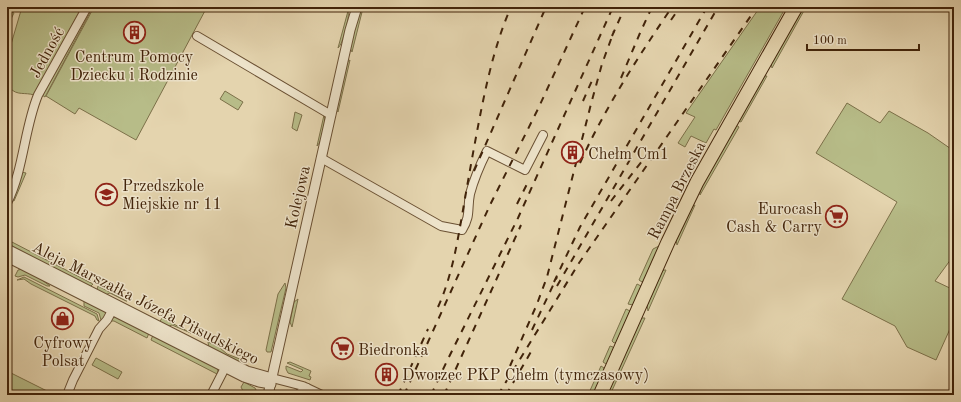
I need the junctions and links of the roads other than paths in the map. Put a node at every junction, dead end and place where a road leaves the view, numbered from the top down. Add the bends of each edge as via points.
1 (87, 7) edge
2 (357, 7) edge
3 (796, 7) edge
4 (197, 36) dead end
5 (331, 115) junction
6 (543, 135) dead end
7 (321, 158) junction
8 (7, 203) edge
9 (7, 249) edge
10 (7, 257) edge
11 (114, 308) junction
12 (226, 365) junction
13 (271, 381) junction
14 (307, 388) junction
15 (67, 395) edge
16 (211, 395) edge
17 (268, 395) edge
18 (297, 395) edge
19 (322, 395) edge
20 (600, 395) edge

1 - 8 street, Jedność via 32,109 14,187
2 - 5 street, Kolejowa
3 - 20 highway, Rampa Brzeska via 694,188
4 - 5 street
5 - 7 street, Kolejowa
6 - 7 street via 526,170 487,150 474,181 469,214 462,230 441,226
7 - 13 street, Kolejowa
9 - 11 street, Aleja Marszałka Józefa Piłsudskiego
10 - 11 street, Aleja Marszałka Józefa Piłsudskiego
11 - 12 street, Aleja Marszałka Józefa Piłsudskiego
11 - 15 street via 99,329
12 - 13 street, Aleja Marszałka Józefa Piłsudskiego
12 - 16 street
13 - 14 street via 287,381
13 - 17 street, Kolejowa
14 - 18 street
14 - 19 street

